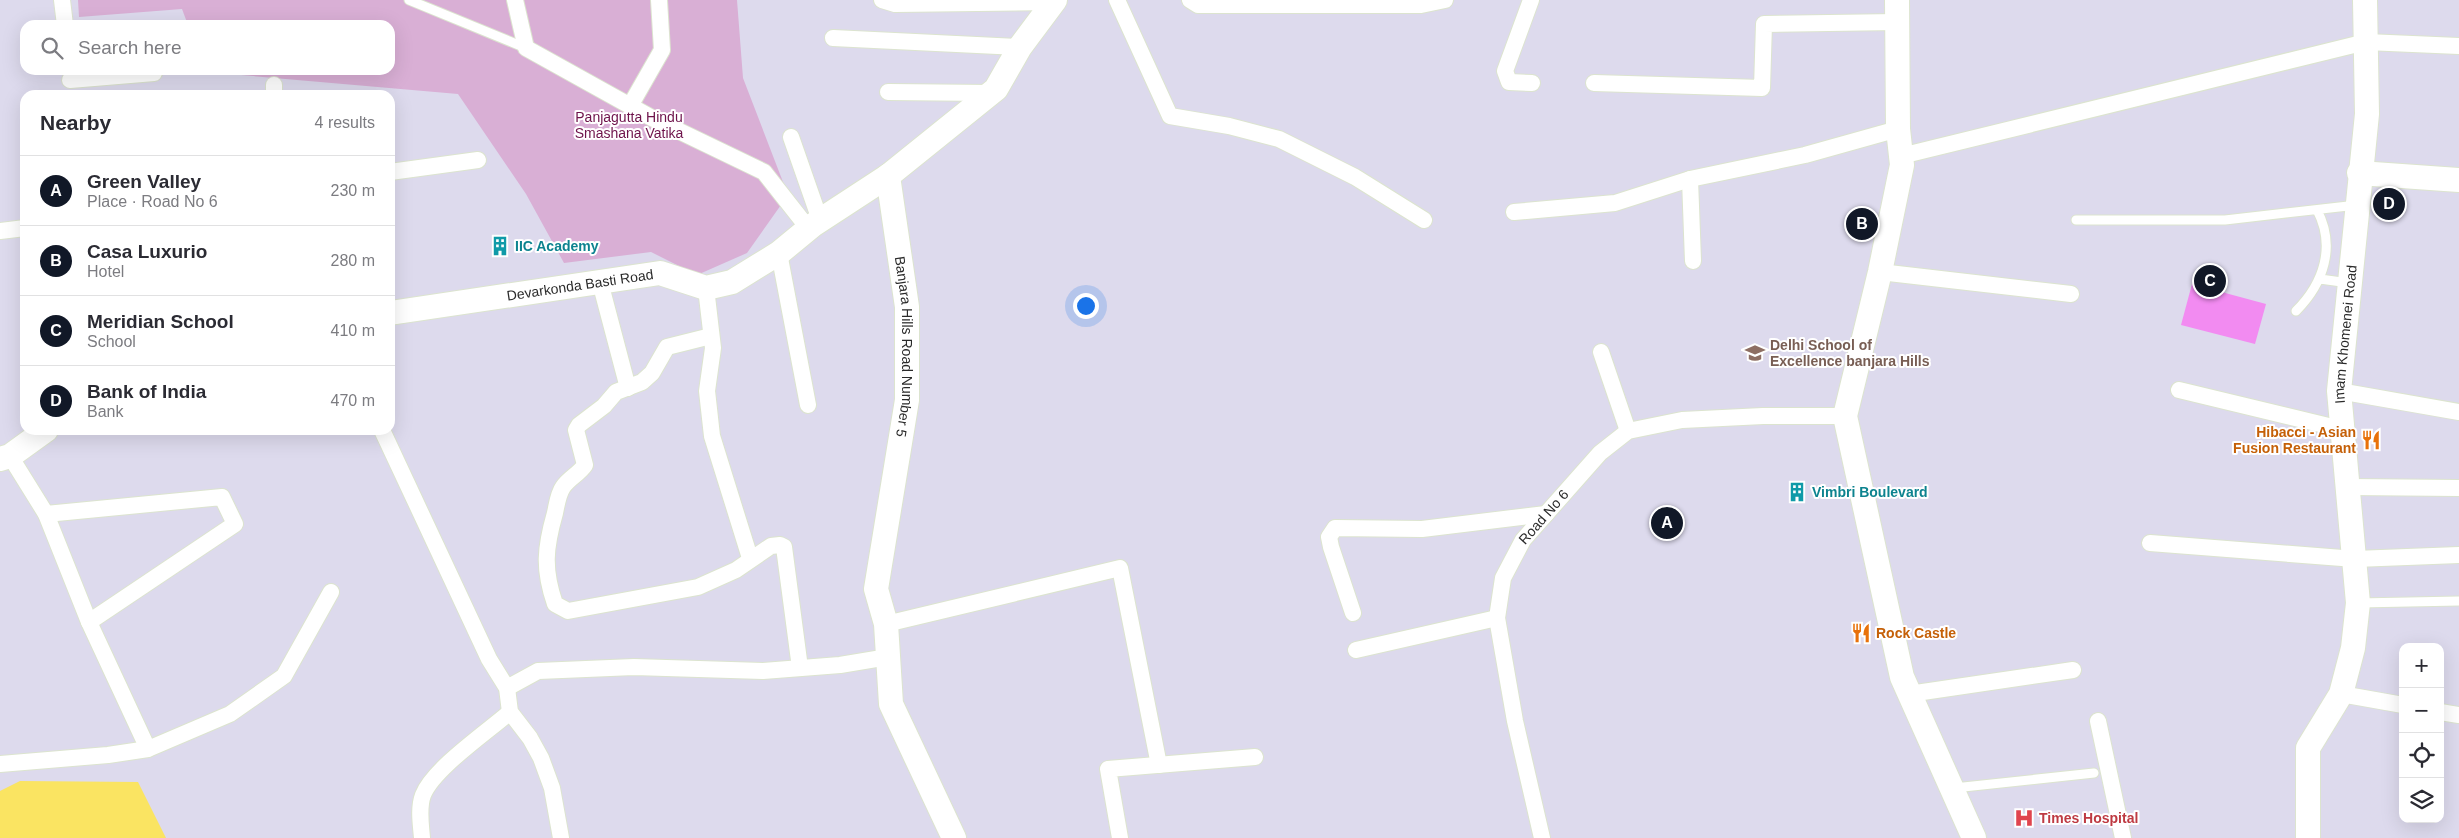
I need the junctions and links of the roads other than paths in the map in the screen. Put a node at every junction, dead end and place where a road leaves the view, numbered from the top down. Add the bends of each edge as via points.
1 (62, 0) edge
2 (409, 0) edge
3 (515, 0) edge
4 (659, 0) edge
5 (882, 0) edge
6 (1117, 0) edge
7 (1190, 0) edge
8 (1446, 0) edge
9 (1531, 0) edge
10 (2366, 0) edge
11 (1055, 1) edge
12 (1897, 11) edge
13 (64, 20) edge
14 (833, 38) dead end
15 (2366, 42) junction
16 (2459, 46) edge
17 (1020, 47) junction
18 (526, 48) junction
19 (135, 75) edge
20 (70, 82) edge
21 (1532, 83) dead end
22 (1594, 84) dead end
23 (888, 92) dead end
24 (990, 94) junction
25 (630, 106) junction
26 (1898, 129) junction
27 (791, 136) dead end
28 (1901, 156) junction
29 (478, 160) dead end
30 (395, 171) edge
31 (2359, 173) junction
32 (888, 176) junction
33 (1690, 179) junction
34 (2459, 180) edge
35 (2357, 205) junction
36 (2317, 210) junction
37 (1514, 212) dead end
38 (1424, 220) dead end
39 (2076, 220) dead end
40 (814, 224) junction
41 (20, 229) edge
42 (0, 231) edge
43 (779, 253) junction
44 (1693, 261) dead end
45 (1880, 272) junction
46 (2320, 279) junction
47 (600, 282) junction
48 (2349, 283) junction
49 (706, 288) junction
50 (2071, 294) dead end
51 (2296, 311) dead end
52 (395, 312) edge
53 (712, 336) junction
54 (1602, 352) dead end
55 (628, 388) junction
56 (2179, 390) dead end
57 (2339, 391) junction
58 (808, 405) dead end
59 (2459, 412) edge
60 (1845, 416) junction
61 (2341, 429) junction
62 (1628, 431) junction
63 (38, 435) edge
64 (384, 435) edge
65 (5, 457) edge
66 (2349, 487) junction
67 (2459, 488) edge
68 (46, 514) junction
69 (1546, 514) junction
70 (2150, 543) dead end
71 (2459, 555) edge
72 (750, 558) junction
73 (2355, 559) junction
74 (330, 592) dead end
75 (2459, 601) edge
76 (2358, 603) junction
77 (1353, 613) dead end
78 (1497, 618) junction
79 (89, 622) junction
80 (886, 624) junction
81 (1356, 650) dead end
82 (888, 657) junction
83 (800, 668) junction
84 (2073, 670) dead end
85 (507, 688) junction
86 (1909, 694) junction
87 (2341, 694) junction
88 (2399, 704) edge
89 (510, 712) junction
90 (2444, 713) edge
91 (2459, 715) edge
92 (2098, 721) dead end
93 (148, 749) junction
94 (1255, 757) dead end
95 (0, 764) edge
96 (1159, 765) junction
97 (2094, 773) dead end
98 (1951, 788) junction
99 (422, 838) edge
100 (561, 838) edge
101 (954, 838) edge
102 (1120, 838) edge
103 (1542, 838) edge
104 (1974, 838) edge
105 (2124, 838) edge
106 (2308, 838) edge

1 - 13 street
2 - 18 lane
3 - 18 street
4 - 25 street via 662,50
5 - 11 street via 895,4
6 - 38 street via 1170,116 1279,139 1355,177
7 - 8 street via 1198,5 1411,6
9 - 21 street via 1506,71 1509,82
10 - 15 street, Imam Khomenei Road
11 - 17 street
12 - 22 street via 1764,24 1762,88
12 - 26 street
14 - 17 street
15 - 16 street
15 - 28 street
15 - 31 street, Imam Khomenei Road via 2367,114
17 - 24 street
18 - 25 street
19 - 20 street
23 - 24 street
24 - 32 street
25 - 40 street via 764,172
26 - 28 street
26 - 33 street via 1805,155
27 - 40 street
28 - 45 street via 1902,165
29 - 30 street
31 - 34 street
31 - 35 street, Imam Khomenei Road
32 - 40 street
32 - 80 street, Banjara Hills Road Number 5 via 907,307 907,400 876,589
33 - 37 street via 1616,203
33 - 44 street
35 - 36 lane
35 - 48 street, Imam Khomenei Road
36 - 39 lane via 2224,220
36 - 46 lane via 2325,225 2326,244
40 - 43 street
41 - 42 street
43 - 49 street via 732,282
43 - 58 street
45 - 50 street
45 - 60 street
46 - 48 lane
46 - 51 lane
47 - 49 street, Devarkonda Basti Road via 660,273
47 - 52 street, Devarkonda Basti Road
47 - 55 street
48 - 57 street, Imam Khomenei Road
49 - 53 street
53 - 55 street via 667,347 652,373
53 - 72 street via 713,359 707,391 712,436
54 - 62 street
55 - 72 street via 616,392 576,430 585,465 564,486 547,542 546,571 555,604 568,611 698,587 736,570
56 - 61 street
57 - 59 street
57 - 61 street, Imam Khomenei Road
60 - 62 street, Road No 6 via 1682,420
60 - 86 street via 1902,677
61 - 66 street, Imam Khomenei Road
62 - 69 street, Road No 6 via 1600,453
63 - 65 street
64 - 85 street via 489,659
65 - 68 street
66 - 67 street
66 - 73 street, Imam Khomenei Road
68 - 79 street
68 - 79 street via 222,497 235,524
69 - 77 street via 1422,529 1335,528 1328,537
69 - 78 street, Road No 6 via 1523,540 1503,578
70 - 73 street
71 - 73 street
72 - 83 street via 771,546 784,548
73 - 76 street, Imam Khomenei Road
74 - 93 street via 284,676 230,714
75 - 76 lane
76 - 87 street, Imam Khomenei Road via 2353,648
78 - 81 street
78 - 103 street, Road No 6 via 1515,721
79 - 93 street
80 - 82 street, Banjara Hills Road Number 5
80 - 96 street via 1120,568
82 - 83 street
82 - 101 street, Banjara Hills Road Number 5 via 891,704
83 - 85 street via 763,671 538,670
84 - 86 street
85 - 89 street
86 - 98 street
87 - 88 street
87 - 106 street, Imam Khomenei Road via 2308,748
89 - 99 street via 435,776 422,797
89 - 100 street via 541,758 552,788
90 - 91 street
92 - 105 street
93 - 95 street
94 - 96 street
96 - 102 street via 1108,769
97 - 98 lane
98 - 104 street

